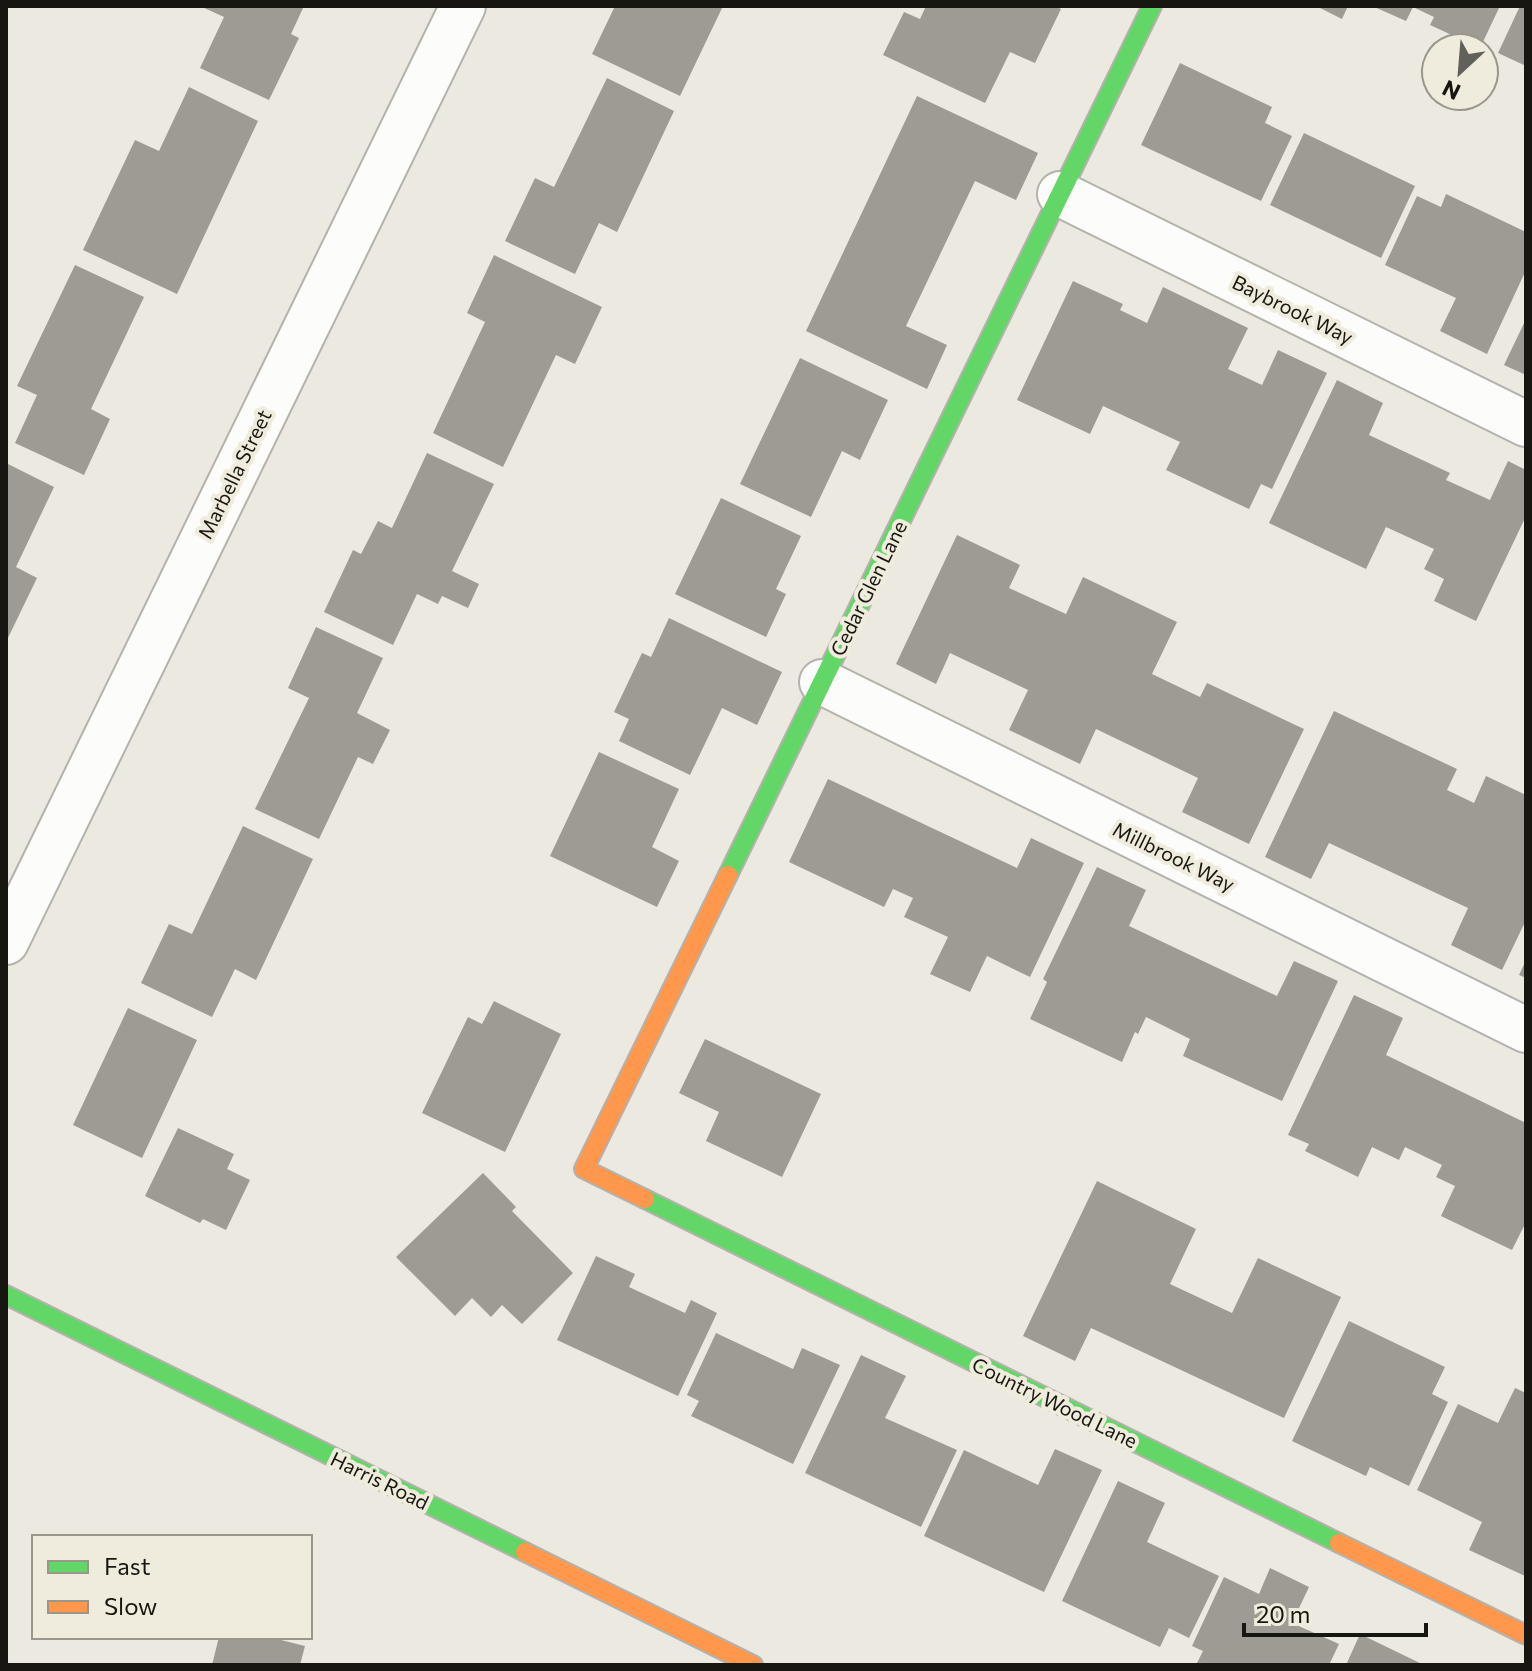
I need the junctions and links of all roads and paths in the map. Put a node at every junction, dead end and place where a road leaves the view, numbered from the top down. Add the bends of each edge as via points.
1 (463, 6) edge
2 (1152, 6) edge
3 (1060, 194) junction
4 (1526, 424) edge
5 (822, 682) junction
6 (6, 942) edge
7 (1526, 1030) edge
8 (584, 1169) joint
9 (6, 1295) edge
10 (1526, 1635) edge
11 (753, 1665) edge

1 - 6 street, Marbella Street
2 - 3 street, Cedar Glen Lane
3 - 4 street, Baybrook Way
3 - 5 street, Cedar Glen Lane
5 - 7 street, Millbrook Way
5 - 8 street, Cedar Glen Lane
8 - 10 street, Country Wood Lane
9 - 11 street, Harris Road

